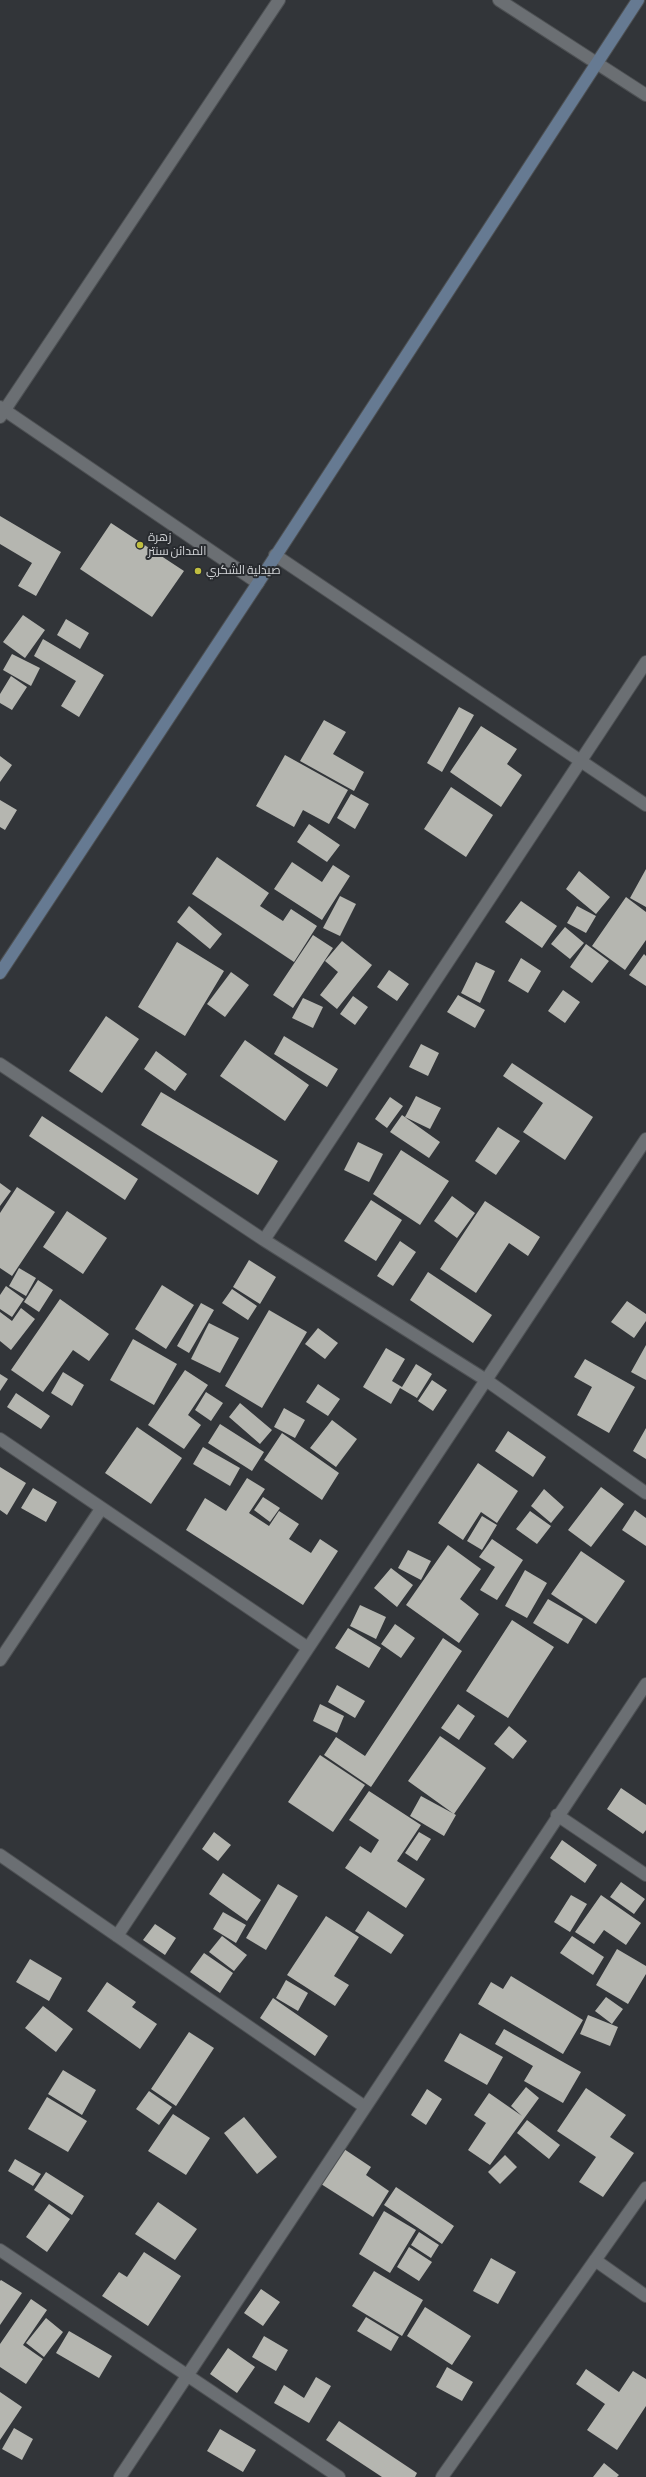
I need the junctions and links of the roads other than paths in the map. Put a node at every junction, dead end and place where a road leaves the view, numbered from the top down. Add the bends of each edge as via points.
1 (279, 0) edge
2 (499, 0) edge
3 (638, 0) edge
4 (597, 62) junction
5 (646, 95) edge
6 (2, 411) edge
7 (275, 555) junction
8 (258, 583) junction
9 (646, 662) edge
10 (581, 760) junction
11 (646, 805) edge
12 (0, 973) edge
13 (0, 1064) edge
14 (646, 1138) edge
15 (264, 1240) junction
16 (486, 1380) junction
17 (0, 1439) edge
18 (646, 1493) edge
19 (101, 1509) junction
20 (308, 1648) junction
21 (0, 1660) edge
22 (646, 1684) edge
23 (558, 1815) junction
24 (0, 1855) edge
25 (646, 1875) edge
26 (117, 1936) junction
27 (365, 2107) junction
28 (646, 2188) edge
29 (0, 2250) edge
30 (595, 2260) junction
31 (646, 2296) edge
32 (187, 2375) junction
33 (120, 2477) edge
34 (339, 2477) edge
35 (442, 2477) edge

1 - 6 street
2 - 4 street
3 - 4 street
4 - 5 street
4 - 7 street
6 - 8 street
7 - 8 street
7 - 10 street
8 - 12 street
9 - 10 street
10 - 11 street
10 - 15 street
13 - 15 street
14 - 16 street
15 - 16 street
16 - 18 street
16 - 20 street
17 - 19 street
19 - 20 street
19 - 21 street
20 - 26 street
22 - 23 street
23 - 25 street
23 - 27 street
24 - 26 street
26 - 27 street
27 - 32 street
28 - 30 street
29 - 32 street
30 - 31 street
30 - 35 street
32 - 33 street
32 - 34 street

